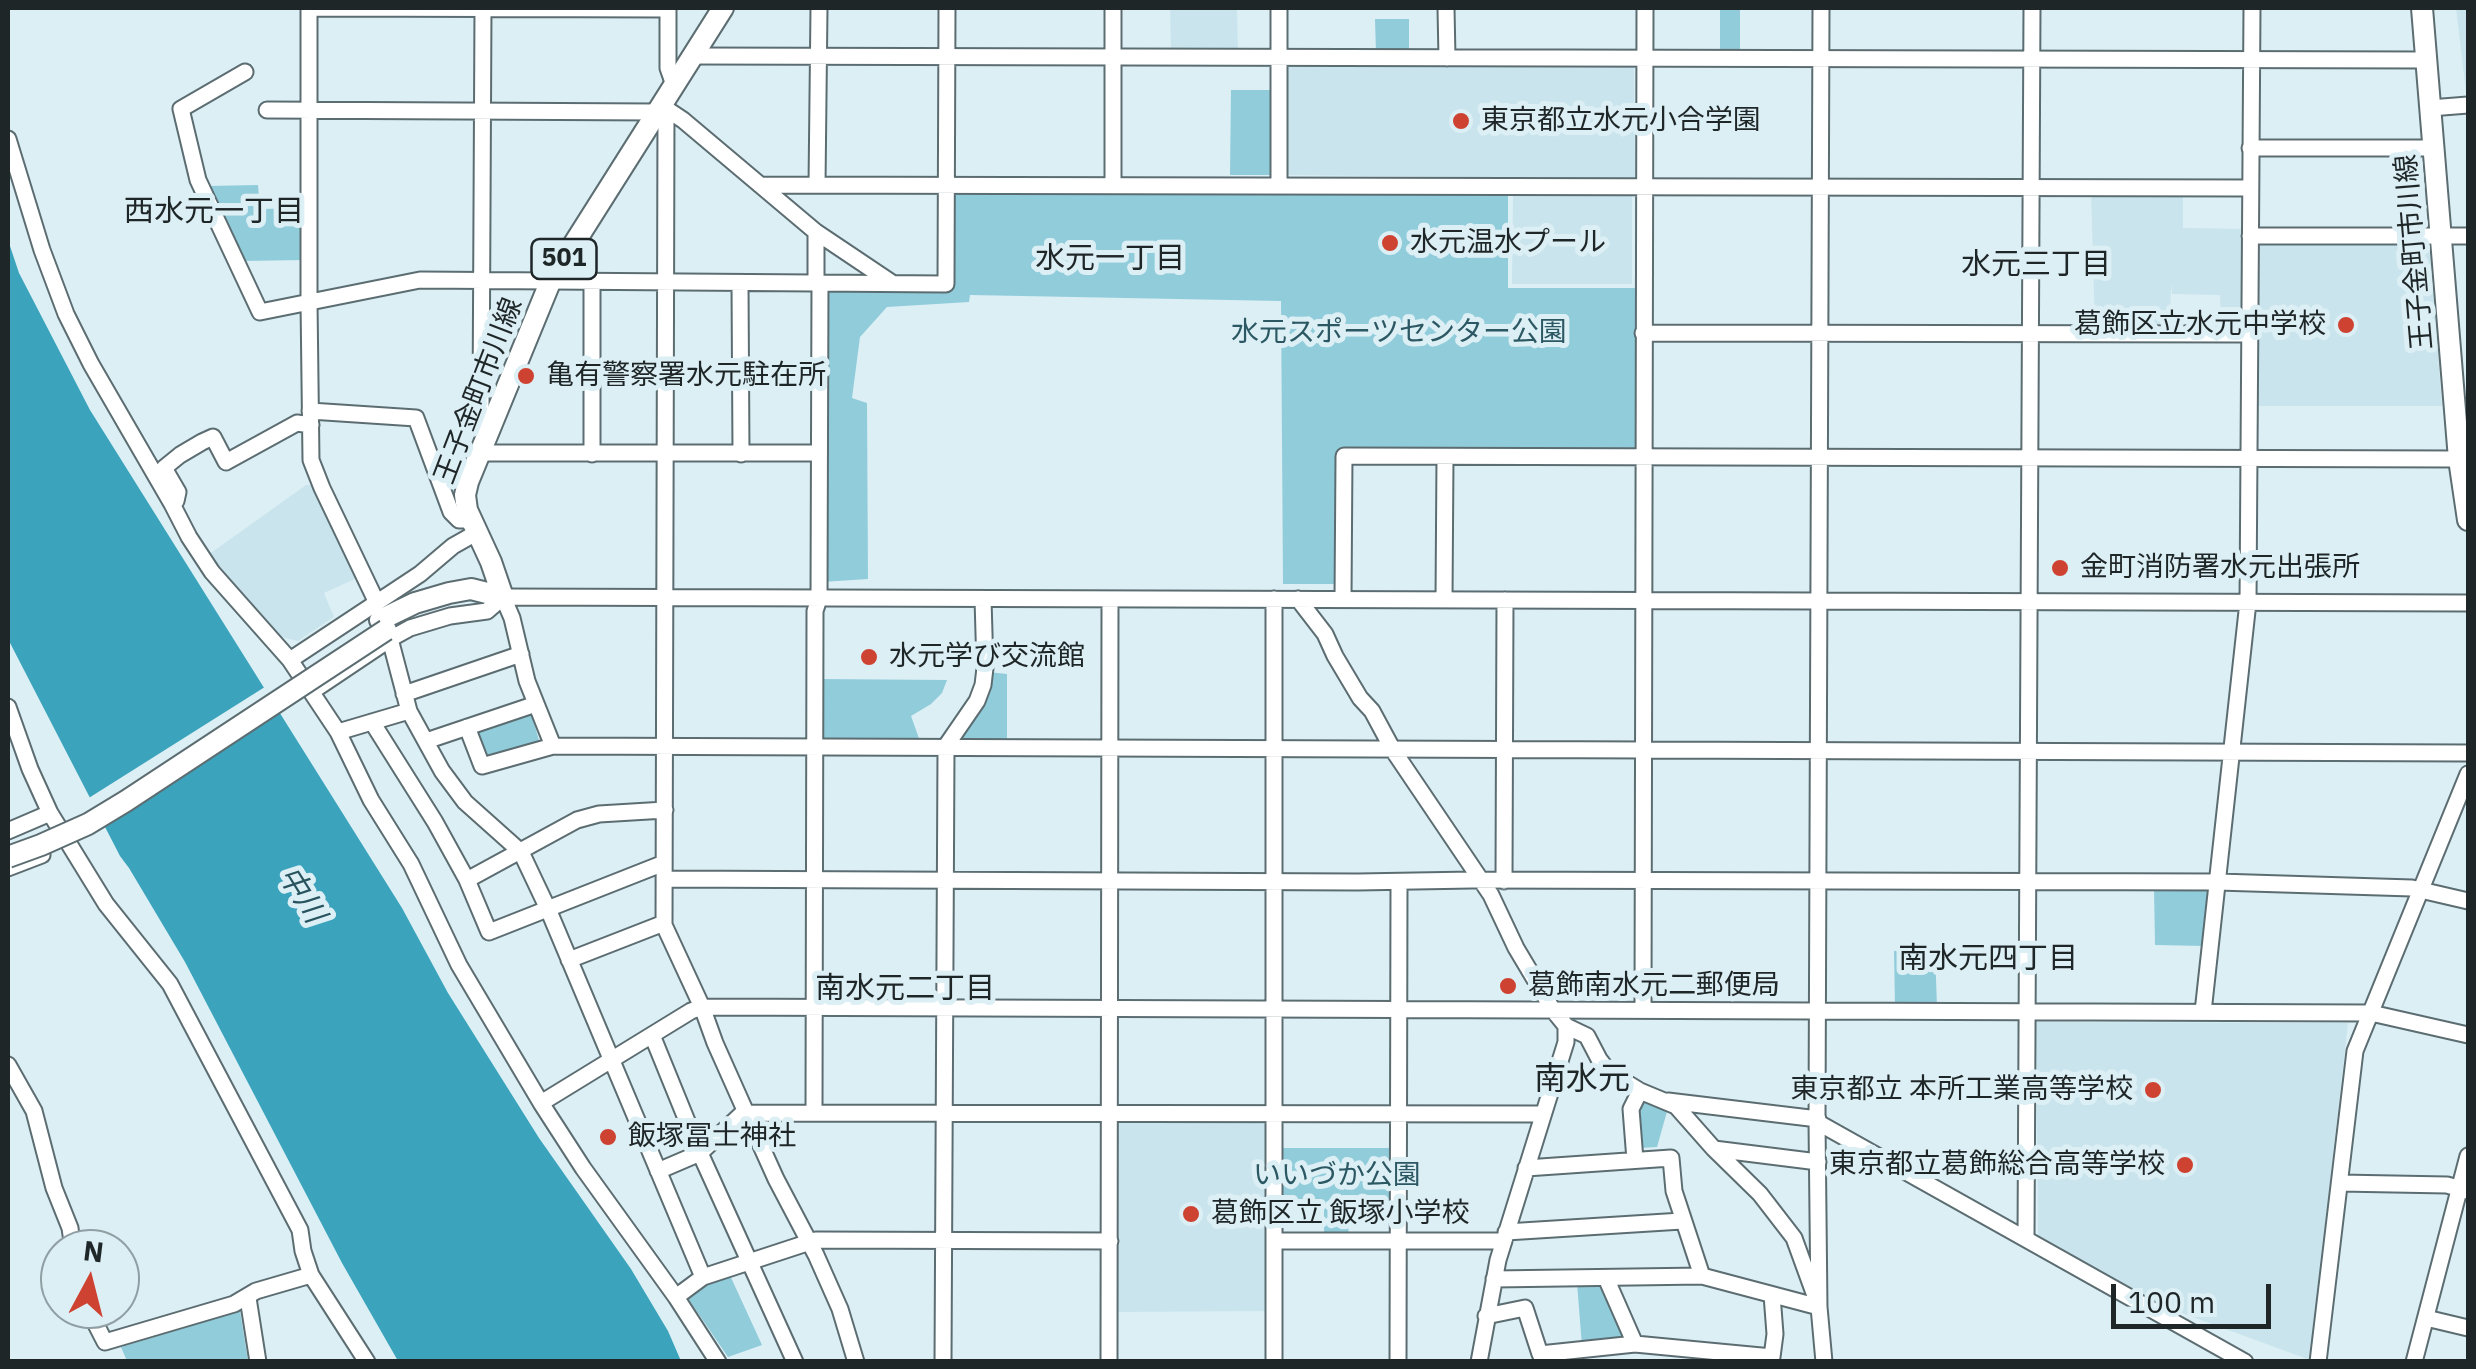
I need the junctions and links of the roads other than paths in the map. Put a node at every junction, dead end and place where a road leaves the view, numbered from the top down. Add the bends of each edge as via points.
1 (309, 8) edge
2 (483, 8) edge
3 (668, 8) edge
4 (723, 8) edge
5 (819, 8) edge
6 (947, 8) edge
7 (1113, 8) edge
8 (1279, 8) edge
9 (1446, 8) edge
10 (1644, 8) edge
11 (1821, 8) edge
12 (2032, 8) edge
13 (2252, 8) edge
14 (2422, 8) edge
15 (693, 56) junction
16 (818, 56) junction
17 (947, 56) junction
18 (1113, 57) junction
19 (1278, 57) junction
20 (1644, 57) junction
21 (1447, 58) junction
22 (1821, 59) junction
23 (2032, 60) junction
24 (2251, 60) junction
25 (2426, 60) junction
26 (246, 72) dead end
27 (674, 85) junction
28 (2468, 105) edge
29 (661, 108) junction
30 (2430, 108) junction
31 (266, 110) dead end
32 (310, 110) junction
33 (483, 110) junction
34 (8, 139) edge
35 (2250, 148) junction
36 (2434, 148) junction
37 (760, 185) junction
38 (818, 185) junction
39 (947, 185) junction
40 (1114, 185) junction
41 (1279, 186) junction
42 (1644, 187) junction
43 (1820, 187) junction
44 (2032, 188) junction
45 (2250, 188) junction
46 (816, 232) junction
47 (2250, 236) junction
48 (2440, 236) junction
49 (2468, 236) edge
50 (551, 280) junction
51 (592, 280) junction
52 (482, 281) junction
53 (667, 282) junction
54 (740, 283) junction
55 (818, 283) junction
56 (892, 283) junction
57 (308, 302) junction
58 (1643, 333) junction
59 (1820, 334) junction
60 (2030, 334) junction
61 (2249, 334) junction
62 (2462, 402) edge
63 (310, 418) junction
64 (488, 421) junction
65 (480, 453) junction
66 (819, 453) junction
67 (592, 454) junction
68 (665, 454) junction
69 (741, 454) junction
70 (1445, 458) junction
71 (1643, 458) junction
72 (1819, 458) junction
73 (2030, 458) junction
74 (2459, 459) junction
75 (2249, 460) junction
76 (2467, 495) edge
77 (172, 504) junction
78 (2468, 520) edge
79 (473, 527) junction
80 (503, 597) junction
81 (665, 598) junction
82 (819, 598) junction
83 (983, 599) junction
84 (1110, 599) junction
85 (1274, 599) junction
86 (1298, 599) junction
87 (1344, 600) junction
88 (1444, 600) junction
89 (1505, 600) junction
90 (1643, 600) junction
91 (1819, 601) junction
92 (2028, 602) junction
93 (2248, 602) junction
94 (2468, 602) edge
95 (384, 623) junction
96 (521, 654) junction
97 (290, 660) junction
98 (311, 692) junction
99 (404, 694) junction
100 (536, 704) junction
101 (8, 706) edge
102 (410, 711) junction
103 (372, 722) junction
104 (467, 727) junction
105 (338, 732) junction
106 (426, 741) junction
107 (553, 746) junction
108 (664, 747) junction
109 (815, 748) junction
110 (1110, 748) junction
111 (945, 749) junction
112 (1274, 750) junction
113 (1393, 750) junction
114 (1504, 750) junction
115 (1644, 751) junction
116 (1819, 751) junction
117 (2027, 752) junction
118 (2232, 752) junction
119 (2468, 752) edge
120 (2468, 774) edge
121 (665, 810) junction
122 (50, 814) junction
123 (8, 831) edge
124 (68, 844) junction
125 (8, 846) edge
126 (521, 852) junction
127 (8, 858) edge
128 (8, 868) edge
129 (664, 871) junction
130 (814, 879) junction
131 (467, 880) junction
132 (946, 880) junction
133 (1111, 880) junction
134 (1275, 880) junction
135 (1482, 880) junction
136 (1504, 881) junction
137 (1818, 881) junction
138 (1399, 882) junction
139 (1644, 882) junction
140 (2026, 882) junction
141 (2218, 882) junction
142 (2422, 889) junction
143 (2468, 901) edge
144 (548, 909) junction
145 (664, 923) junction
146 (568, 960) junction
147 (702, 1007) junction
148 (814, 1008) junction
149 (946, 1008) junction
150 (1110, 1008) junction
151 (1274, 1008) junction
152 (1400, 1008) junction
153 (1553, 1010) junction
154 (1643, 1010) junction
155 (1818, 1011) junction
156 (2026, 1012) junction
157 (2203, 1012) junction
158 (2371, 1013) junction
159 (1566, 1026) junction
160 (652, 1035) junction
161 (2468, 1035) edge
162 (612, 1061) junction
163 (8, 1065) edge
164 (1640, 1091) junction
165 (1664, 1101) junction
166 (541, 1103) junction
167 (746, 1112) junction
168 (814, 1112) junction
169 (944, 1113) junction
170 (1274, 1113) junction
171 (1399, 1113) junction
172 (1110, 1114) junction
173 (1543, 1114) junction
174 (1818, 1121) junction
175 (1714, 1149) junction
176 (700, 1153) junction
177 (2468, 1156) edge
178 (1634, 1160) junction
179 (1818, 1162) junction
180 (1526, 1168) junction
181 (658, 1171) junction
182 (2340, 1183) junction
183 (2464, 1190) edge
184 (1682, 1221) junction
185 (70, 1229) edge
186 (1505, 1236) junction
187 (2026, 1237) junction
188 (944, 1240) junction
189 (1274, 1240) junction
190 (1110, 1241) junction
191 (810, 1242) junction
192 (1398, 1242) junction
193 (749, 1261) junction
194 (311, 1275) junction
195 (1702, 1276) junction
196 (703, 1277) junction
197 (1606, 1278) junction
198 (1494, 1279) junction
199 (1772, 1295) junction
200 (676, 1297) junction
201 (248, 1298) junction
202 (1819, 1306) junction
203 (1486, 1316) junction
204 (2426, 1318) junction
205 (2468, 1328) edge
206 (99, 1329) edge
207 (2212, 1343) junction
208 (1634, 1344) junction
209 (1553, 1357) edge
210 (1773, 1359) edge
211 (258, 1362) edge
212 (366, 1362) edge
213 (718, 1362) edge
214 (794, 1362) edge
215 (856, 1362) edge
216 (943, 1362) edge
217 (1109, 1362) edge
218 (1274, 1362) edge
219 (1398, 1362) edge
220 (1478, 1362) edge
221 (1638, 1362) edge
222 (1824, 1362) edge
223 (2207, 1362) edge
224 (2244, 1362) edge
225 (2318, 1362) edge
226 (2414, 1362) edge

1 - 2 street
1 - 32 street
2 - 3 street
2 - 33 street
3 - 27 street
4 - 15 main road, 王子金町市川線 / 501
5 - 16 street
6 - 17 street
7 - 18 street
8 - 19 street
9 - 21 street
10 - 20 street
11 - 22 street
12 - 23 street
13 - 24 street
14 - 25 main road, 王子金町市川線
15 - 16 street
15 - 27 main road, 王子金町市川線 / 501
16 - 17 street
16 - 38 street
17 - 18 street
17 - 39 street
18 - 19 street
18 - 40 street
19 - 21 street
19 - 41 street
20 - 21 street
20 - 22 street
20 - 42 street
22 - 23 street
22 - 43 street
23 - 24 street
23 - 44 street
24 - 25 street
24 - 35 street
25 - 30 main road, 王子金町市川線
26 - 57 street via 180,109 198,180 260,312
27 - 29 main road, 王子金町市川線 / 501
28 - 30 street
29 - 33 street
29 - 37 street
29 - 50 main road, 王子金町市川線 / 501
29 - 53 street
30 - 36 main road, 王子金町市川線
31 - 32 street
32 - 33 street
32 - 57 street
33 - 52 street
34 - 77 street via 66,314
35 - 36 street
35 - 45 street
36 - 48 main road, 王子金町市川線
37 - 38 street
37 - 46 street
38 - 39 street
39 - 40 street
39 - 56 street via 946,284
40 - 41 street
41 - 42 street
42 - 43 street
42 - 58 street
43 - 44 street
43 - 59 street
44 - 45 street
44 - 60 street
45 - 47 street
46 - 55 street
46 - 56 street
47 - 48 street
47 - 61 street
48 - 49 street
48 - 62 main road, 王子金町市川線
50 - 51 street
50 - 52 street
50 - 64 main road, 王子金町市川線 / 501
51 - 53 street
51 - 67 street
52 - 57 street via 420,280
52 - 64 street via 481,412
53 - 54 street
53 - 68 street
54 - 55 street
54 - 69 street
55 - 56 street
55 - 66 street
57 - 63 street
58 - 59 street
58 - 71 street
59 - 60 street
59 - 72 street
60 - 61 street
60 - 73 street
61 - 75 street
62 - 74 main road, 王子金町市川線
63 - 77 street via 226,462 213,438 202,442 164,468 178,492
63 - 79 street via 416,418 450,512
63 - 95 street via 312,466
64 - 65 main road, 王子金町市川線 / 501
65 - 67 street
65 - 79 main road, 王子金町市川線 / 501 via 465,495
66 - 69 street
66 - 82 street
67 - 68 street
68 - 69 street
68 - 81 street
70 - 71 street
70 - 87 street via 1344,456
70 - 88 street
71 - 72 street
71 - 90 street
72 - 73 street
72 - 91 street
73 - 75 street
73 - 92 street
74 - 75 street
74 - 76 main road, 王子金町市川線
75 - 93 street
76 - 78 main road, 王子金町市川線
77 - 97 street via 212,572
79 - 80 main road, 王子金町市川線 / 501
79 - 95 street via 420,574
80 - 81 street
80 - 95 main road via 449,593 415,603
80 - 96 street
81 - 82 street
81 - 108 street
82 - 83 street
82 - 109 street
83 - 84 street
83 - 111 street via 983,684
84 - 85 street
84 - 110 street
85 - 86 street
85 - 112 street
86 - 87 street
86 - 113 street
87 - 88 street
88 - 89 street
89 - 90 street
89 - 114 street
90 - 91 street
90 - 115 street
91 - 92 street
91 - 116 street
92 - 93 street
92 - 117 street
93 - 94 street
93 - 118 street
95 - 97 street
95 - 98 street
95 - 99 street
95 - 125 main road via 79,817
95 - 127 main road, bridge via 126,801
96 - 99 street
96 - 100 street
97 - 98 street
98 - 105 street
99 - 102 street
100 - 104 street
100 - 107 street
101 - 122 street
102 - 103 street
102 - 106 street
103 - 105 street
103 - 131 street
104 - 106 street
104 - 107 street via 482,766
105 - 166 street via 459,965
106 - 126 street via 466,802
107 - 108 street
108 - 109 street
108 - 121 street
109 - 111 street
109 - 130 street
110 - 111 street
110 - 112 street
110 - 133 street
111 - 132 street
112 - 113 street
112 - 134 street
113 - 114 street
113 - 135 street
114 - 115 street
114 - 136 street
115 - 116 street
115 - 139 street
116 - 117 street
116 - 137 street
117 - 118 street
117 - 140 street
118 - 119 street
118 - 141 street
120 - 142 street
121 - 126 street via 592,815
121 - 129 street
122 - 123 street
122 - 124 street
124 - 128 street
124 - 194 street via 170,984 300,1230
126 - 131 street
126 - 144 street
129 - 130 street
129 - 144 street
129 - 145 street
130 - 132 street
130 - 148 street
131 - 144 street via 489,932
132 - 133 street
132 - 149 street
133 - 134 street
133 - 150 street
134 - 138 street
134 - 151 street
135 - 136 street
135 - 138 street
135 - 153 street
136 - 139 street
137 - 139 street
137 - 140 street
137 - 155 street
138 - 152 street
139 - 154 street
140 - 141 street
140 - 156 street
141 - 142 street
141 - 157 street
142 - 143 street
142 - 158 street
144 - 146 street
145 - 146 street
145 - 147 street
146 - 162 street
147 - 148 street
147 - 160 street
147 - 167 street
148 - 149 street
148 - 168 street
149 - 150 street
149 - 169 street
150 - 151 street
150 - 172 street
151 - 152 street
151 - 170 street
152 - 153 street
152 - 171 street
153 - 154 street
153 - 159 street
154 - 155 street
155 - 156 street
155 - 174 street
156 - 157 street
156 - 187 street
157 - 158 street
158 - 161 street
158 - 182 street via 2354,1051
159 - 164 street via 1587,1036 1608,1072
159 - 173 street
160 - 162 street
160 - 176 street
162 - 166 street
162 - 181 street
163 - 185 street via 34,1111
164 - 165 street
164 - 178 street via 1631,1109
165 - 174 street
165 - 175 street
166 - 200 street
167 - 168 street
167 - 176 street
167 - 191 street
168 - 169 street
169 - 172 street
169 - 188 street
170 - 171 street
170 - 172 street
170 - 189 street
171 - 173 street
171 - 192 street
172 - 190 street
173 - 180 street
174 - 179 street
174 - 187 street
175 - 179 street
175 - 202 street via 1794,1238
176 - 181 street
176 - 193 street
177 - 183 street
178 - 180 street
178 - 184 street via 1671,1158
179 - 202 street
180 - 186 street
181 - 196 street
182 - 183 street
182 - 225 street
183 - 204 street
184 - 186 street
184 - 195 street
186 - 192 street
186 - 198 street
187 - 207 street
188 - 190 street
188 - 191 street
188 - 216 street
189 - 192 street
189 - 218 street
190 - 217 street
191 - 193 street
191 - 215 street
192 - 219 street
193 - 196 street
193 - 214 street
194 - 201 street
194 - 212 street
195 - 197 street
195 - 199 street
196 - 200 street
197 - 198 street
197 - 208 street
198 - 203 street
199 - 202 street
199 - 210 street
200 - 213 street
201 - 206 street via 106,1342
201 - 211 street
202 - 222 street
203 - 209 street via 1526,1308 1540,1354
203 - 220 street
204 - 205 street
204 - 226 street
207 - 223 street
207 - 224 street
208 - 209 street
208 - 210 street
208 - 221 street

